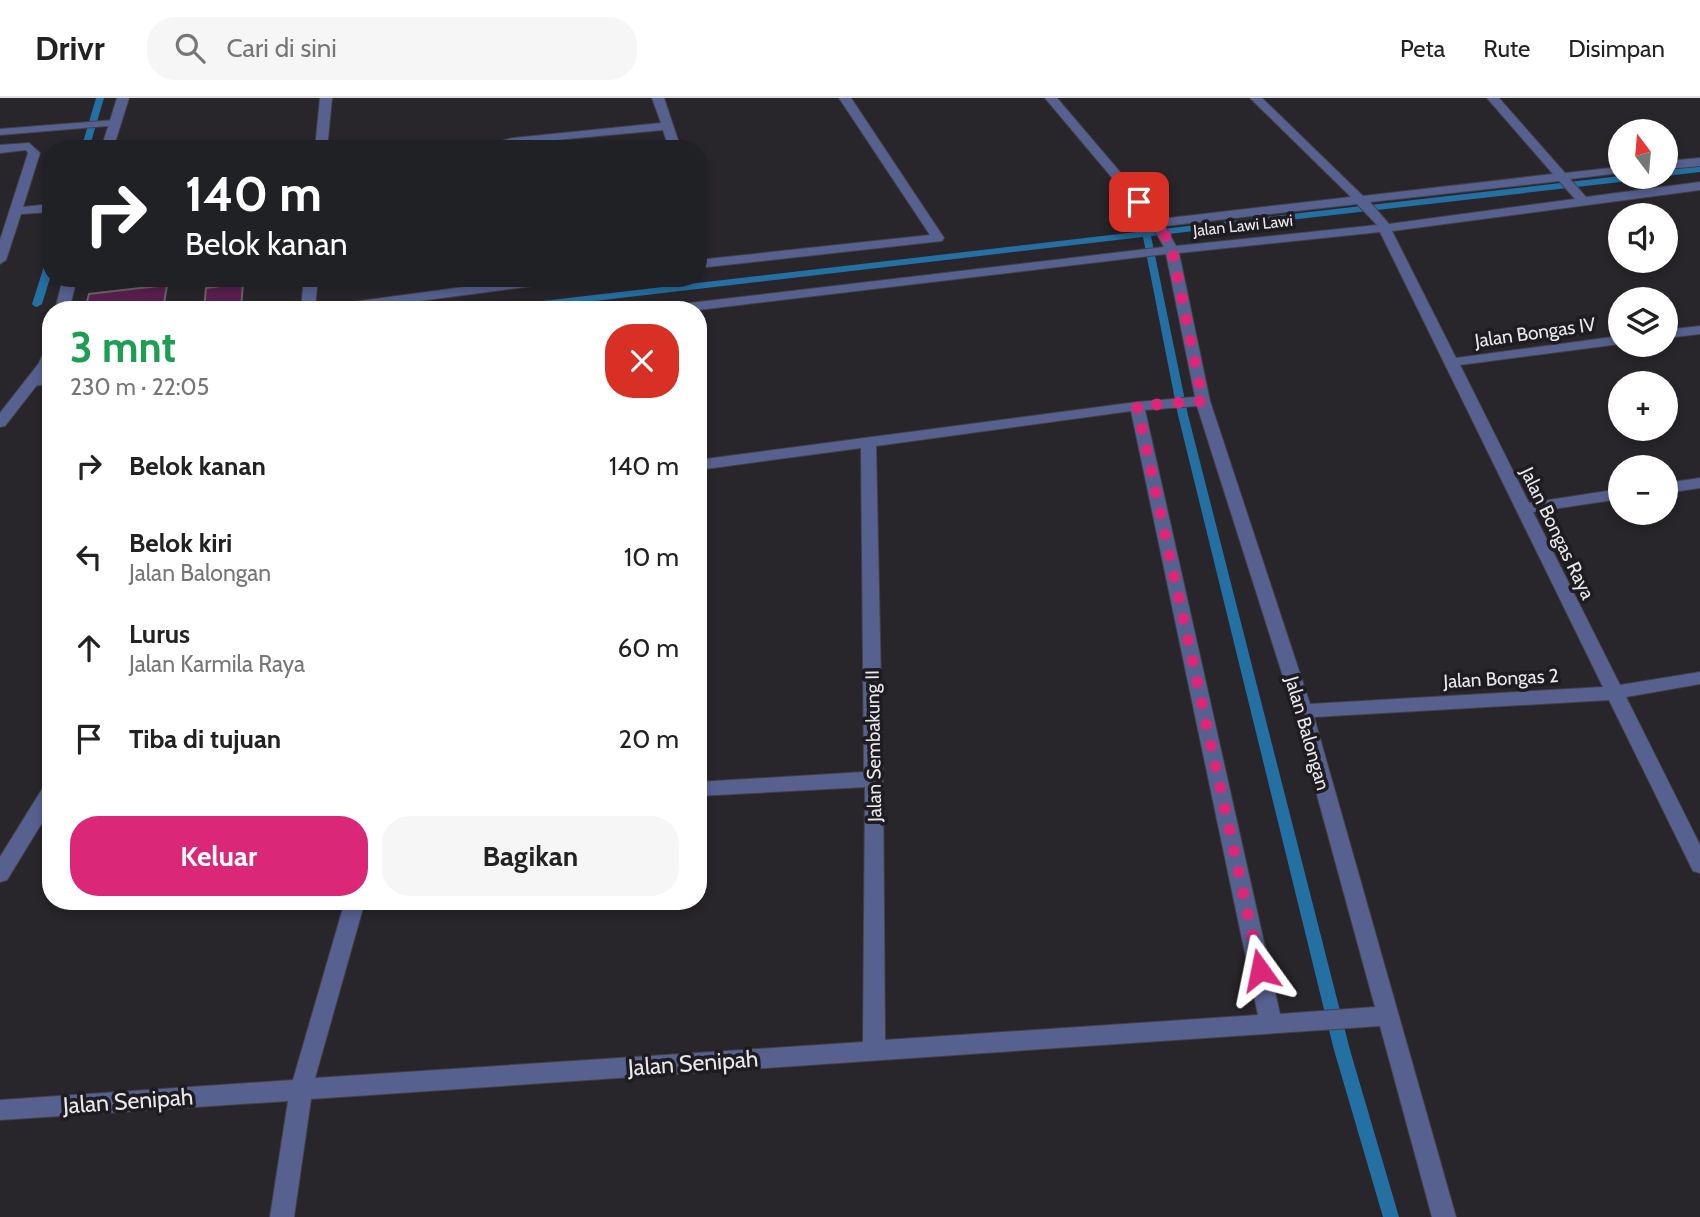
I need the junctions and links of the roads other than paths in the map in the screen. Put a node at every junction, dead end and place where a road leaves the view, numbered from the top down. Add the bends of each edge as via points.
1 (123, 98) edge
2 (326, 98) edge
3 (658, 98) edge
4 (845, 98) edge
5 (1051, 98) edge
6 (1256, 98) edge
7 (1493, 98) edge
8 (111, 123) junction
9 (669, 126) junction
10 (0, 132) edge
11 (108, 140) edge
12 (322, 140) edge
13 (523, 140) edge
14 (673, 140) edge
15 (0, 149) edge
16 (1700, 162) edge
17 (1678, 164) edge
18 (1608, 171) edge
19 (1559, 177) junction
20 (1700, 186) edge
21 (1582, 200) junction
22 (1364, 202) junction
23 (42, 209) edge
24 (16, 211) junction
25 (1383, 223) junction
26 (1164, 239) junction
27 (0, 260) edge
28 (707, 263) edge
29 (479, 287) edge
30 (381, 301) edge
31 (707, 305) edge
32 (1700, 330) edge
33 (1678, 333) edge
34 (1608, 342) edge
35 (1454, 362) junction
36 (42, 369) edge
37 (42, 381) edge
38 (32, 382) junction
39 (1198, 401) junction
40 (1137, 406) junction
41 (0, 423) edge
42 (868, 442) junction
43 (707, 464) edge
44 (1700, 482) edge
45 (1678, 486) edge
46 (1608, 496) edge
47 (1522, 509) junction
48 (1700, 678) edge
49 (1614, 693) junction
50 (1303, 711) junction
51 (874, 779) junction
52 (707, 788) edge
53 (42, 806) edge
54 (1700, 865) edge
55 (0, 874) edge
56 (352, 910) edge
57 (1387, 1016) junction
58 (1280, 1023) junction
59 (874, 1051) junction
60 (301, 1090) junction
61 (0, 1110) edge
62 (282, 1217) edge
63 (1444, 1217) edge

1 - 8 street
2 - 12 street
3 - 9 street
4 - 28 street via 938,238
5 - 26 street
6 - 22 street, Jalan Bongas Raya
7 - 19 street
8 - 10 street
8 - 11 street
9 - 13 street
9 - 14 street
15 - 24 street via 34,149
16 - 17 street
18 - 19 street
19 - 21 street
19 - 22 street
20 - 21 street, Jalan Lawi Lawi
21 - 25 street, Jalan Lawi Lawi
22 - 25 street, Jalan Bongas Raya
22 - 26 street
23 - 24 street
24 - 27 street
25 - 26 street, Jalan Lawi Lawi
25 - 35 street, Jalan Bongas Raya
26 - 31 street, Jalan Lawi Lawi via 1131,255
26 - 39 street, Jalan Balongan
29 - 30 street
32 - 33 street
34 - 35 street, Jalan Bongas IV
35 - 47 street, Jalan Bongas Raya
36 - 38 street
37 - 38 street
38 - 41 street
39 - 40 street
39 - 50 street, Jalan Balongan
40 - 42 street
40 - 58 street
42 - 43 street
42 - 51 street, Jalan Sembakung II
44 - 45 street
46 - 47 street
47 - 49 street, Jalan Bongas Raya
48 - 49 street, Jalan Bongas 2
49 - 50 street, Jalan Bongas 2
49 - 54 street, Jalan Bongas Raya
50 - 57 street, Jalan Balongan
51 - 52 street
51 - 59 street, Jalan Sembakung II
53 - 55 street
56 - 60 street
57 - 58 street, Jalan Senipah
57 - 63 street, Jalan Balongan
58 - 59 street, Jalan Senipah
59 - 60 street, Jalan Senipah
60 - 61 street, Jalan Senipah
60 - 62 street

